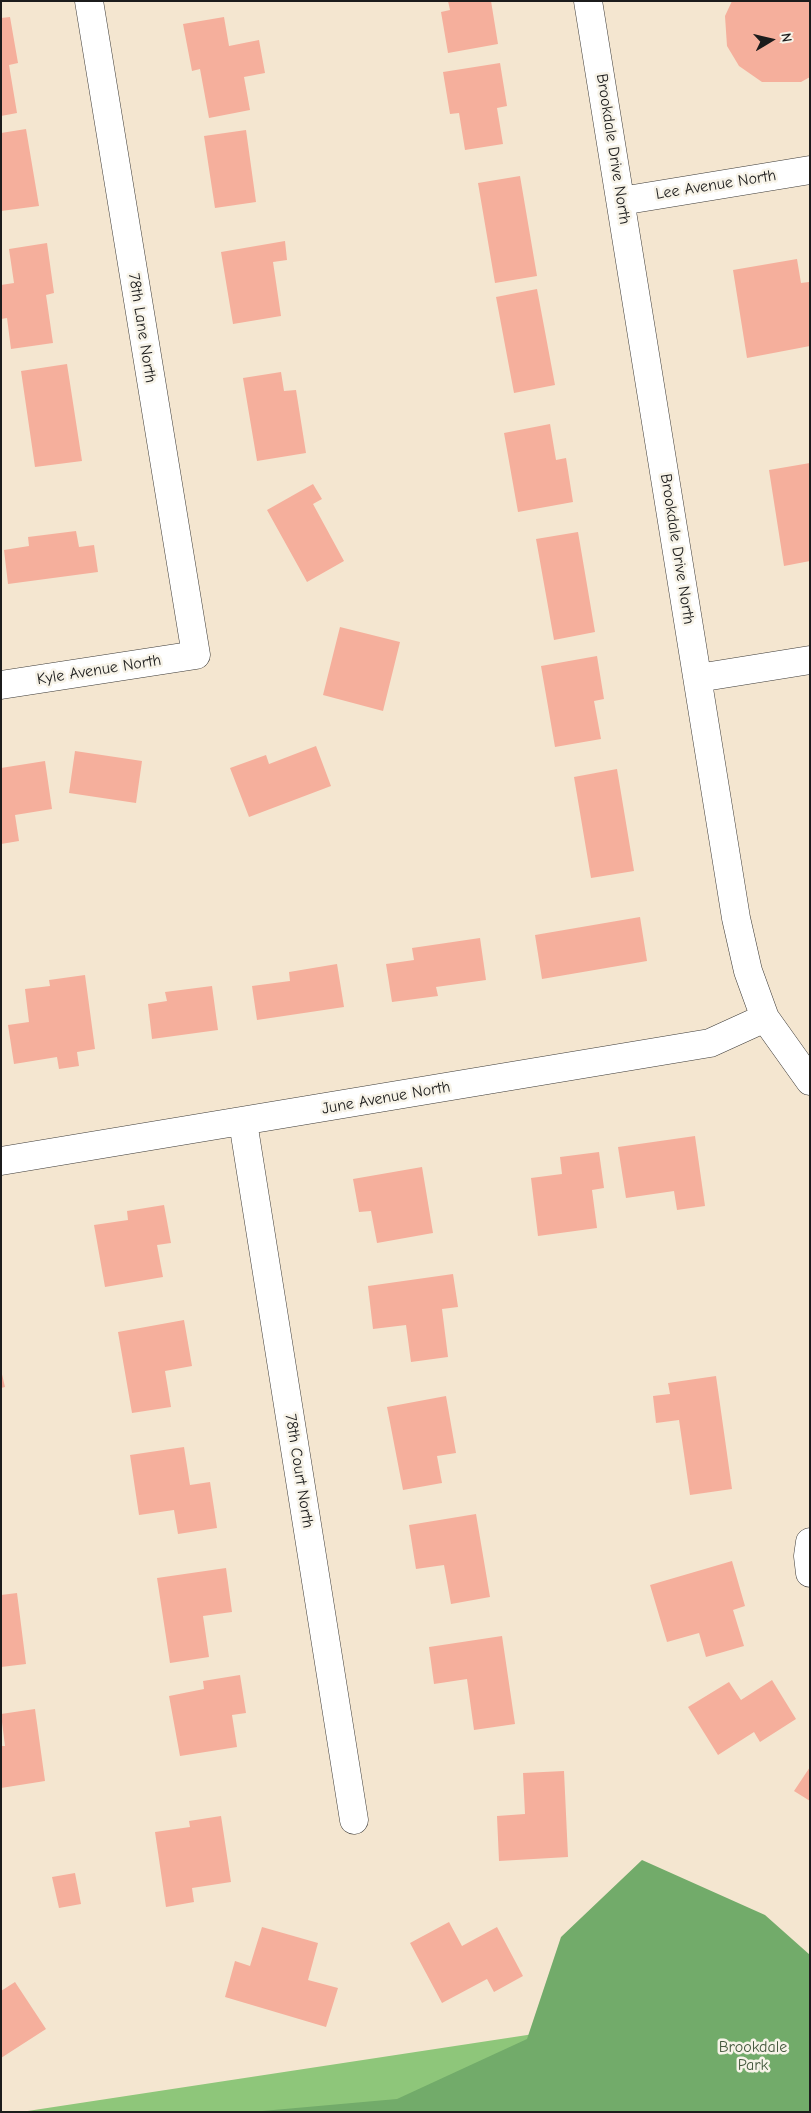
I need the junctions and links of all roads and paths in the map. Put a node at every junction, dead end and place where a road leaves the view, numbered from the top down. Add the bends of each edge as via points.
1 (89, 1) edge
2 (588, 1) edge
3 (810, 170) edge
4 (622, 201) junction
5 (196, 655) joint
6 (810, 660) edge
7 (698, 678) junction
8 (1, 685) edge
9 (765, 1018) junction
10 (810, 1081) edge
11 (243, 1122) junction
12 (1, 1161) edge
13 (810, 1542) edge
14 (810, 1573) edge
15 (354, 1820) dead end

1 - 5 street, 78th Lane North
2 - 4 street, Brookdale Drive North
3 - 4 street, Lee Avenue North
4 - 7 street, Brookdale Drive North
5 - 8 street, Kyle Avenue North
6 - 7 street
7 - 9 street, Brookdale Drive North via 736,918 748,971
9 - 10 street, Brookdale Drive North
9 - 11 street, June Avenue North via 710,1043
11 - 12 street, June Avenue North
11 - 15 street, 78th Court North
13 - 14 street

